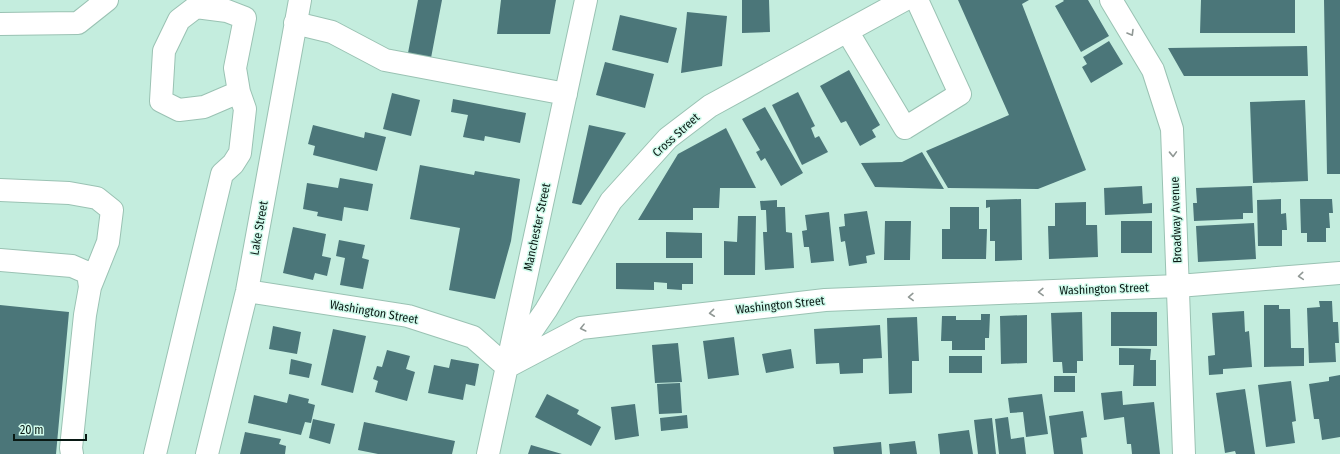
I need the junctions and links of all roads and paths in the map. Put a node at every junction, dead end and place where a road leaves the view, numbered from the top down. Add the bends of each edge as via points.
1 (107, 0) edge
2 (300, 0) edge
3 (586, 0) edge
4 (904, 0) edge
5 (917, 0) edge
6 (1111, 0) edge
7 (296, 23) junction
8 (0, 24) edge
9 (847, 31) junction
10 (239, 92) junction
11 (566, 94) junction
12 (0, 190) edge
13 (0, 260) edge
14 (1340, 273) edge
15 (1178, 286) junction
16 (90, 287) junction
17 (247, 291) junction
18 (507, 367) junction
19 (72, 454) edge
20 (155, 454) edge
21 (207, 454) edge
22 (488, 454) edge
23 (1184, 454) edge

1 - 8 street via 78,23
2 - 7 street, Lake Street
3 - 11 street, Manchester Street
4 - 9 street, Cross Street
5 - 9 street via 960,94 905,128
6 -> 15 street, Broadway Avenue via 1153,70 1172,129
7 - 11 street via 332,32 385,60
7 - 17 street, Lake Street
9 - 18 street, Cross Street via 710,106 668,138 610,201 546,310
10 - 10 street via 235,68 245,18 227,11 196,7 179,20 164,51 161,101 179,110 204,107
10 - 20 street via 245,109 240,152 233,164 222,174
11 - 18 street, Manchester Street
12 - 16 street via 69,193 97,198 112,210 108,242
13 - 16 street via 72,266 88,273
14 -> 15 street, Washington Street
15 -> 18 street, Washington Street via 825,300 581,328
15 - 23 street, Broadway Avenue
16 - 19 street via 70,448
17 - 18 street, Washington Street via 408,316 473,337
17 - 21 street, Lake Street
18 - 22 street, Manchester Street

